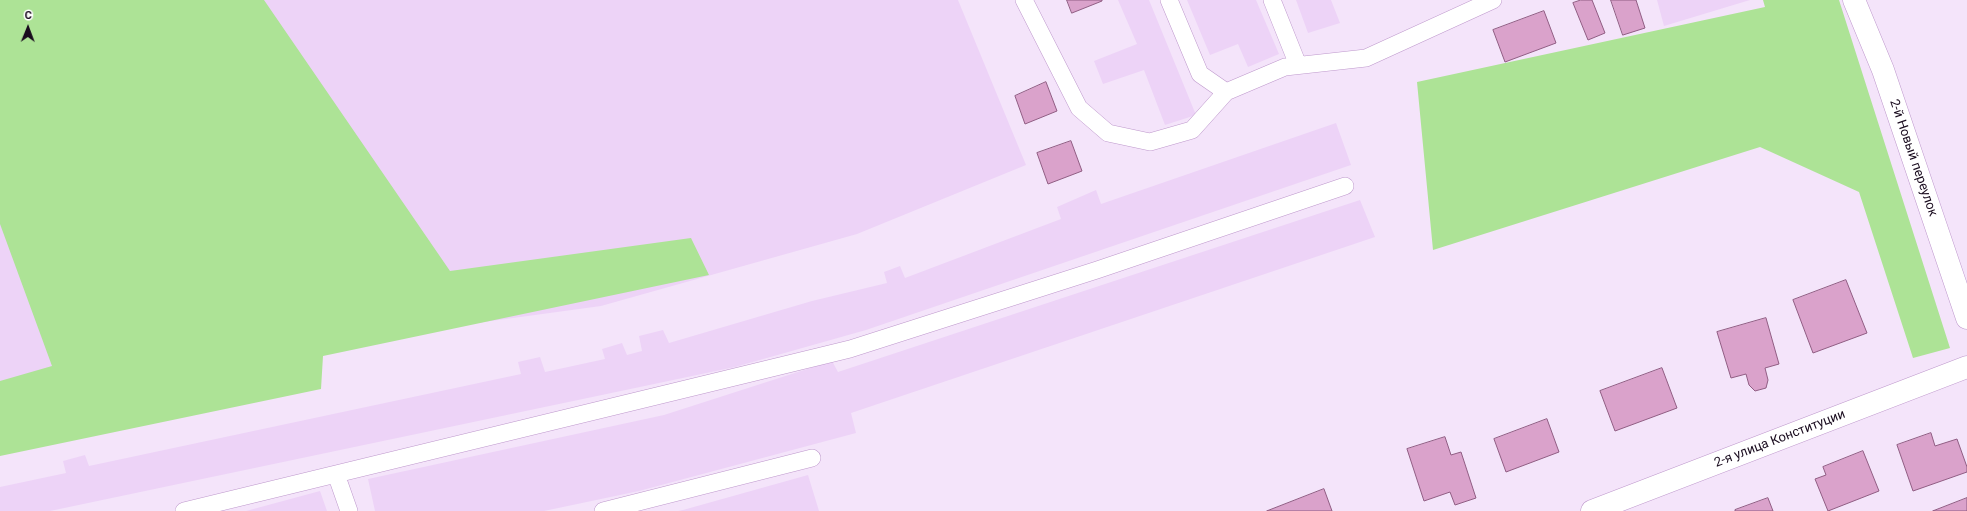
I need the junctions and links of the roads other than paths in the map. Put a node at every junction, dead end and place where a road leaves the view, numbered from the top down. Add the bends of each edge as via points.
1 (1024, 0) edge
2 (1169, 0) edge
3 (1272, 0) edge
4 (1854, 0) edge
5 (1488, 1) edge
6 (1298, 65) junction
7 (1226, 92) junction
8 (1345, 186) dead end
9 (1967, 318) edge
10 (1967, 367) edge
11 (812, 458) dead end
12 (336, 474) junction
13 (184, 511) edge
14 (349, 511) edge
15 (603, 511) edge
16 (1592, 511) edge

1 - 7 lane via 1079,108 1108,133 1150,142 1192,130
2 - 7 lane via 1200,74
3 - 6 lane
4 - 9 street, 2-й Новый переулок via 1883,70
5 - 6 lane via 1366,58
6 - 7 lane via 1285,67
8 - 12 lane via 1097,270 850,349
10 - 16 street, 2-я улица Конституции
11 - 15 lane
12 - 13 lane
12 - 14 lane

